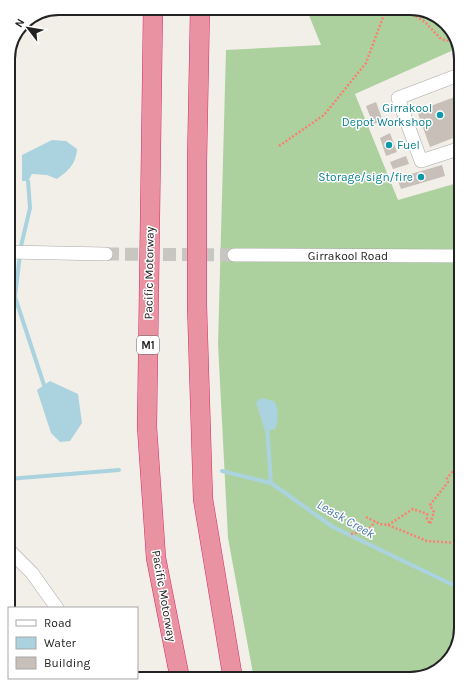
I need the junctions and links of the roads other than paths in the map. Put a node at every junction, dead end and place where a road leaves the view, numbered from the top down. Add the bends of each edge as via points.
1 (152, 15) edge
2 (200, 15) edge
3 (454, 77) edge
4 (454, 150) edge
5 (15, 252) edge
6 (106, 254) tunnel mouth
7 (234, 255) tunnel mouth
8 (454, 256) edge
9 (15, 556) edge
10 (56, 607) edge
11 (179, 672) edge
12 (232, 672) edge

1 - 11 highway, Pacific Motorway / M1 via 147,427 156,558
2 - 12 highway via 196,163 203,499
3 - 4 street via 398,98 421,161
5 - 6 street
7 - 8 street, Girrakool Road
9 - 10 street via 32,573

